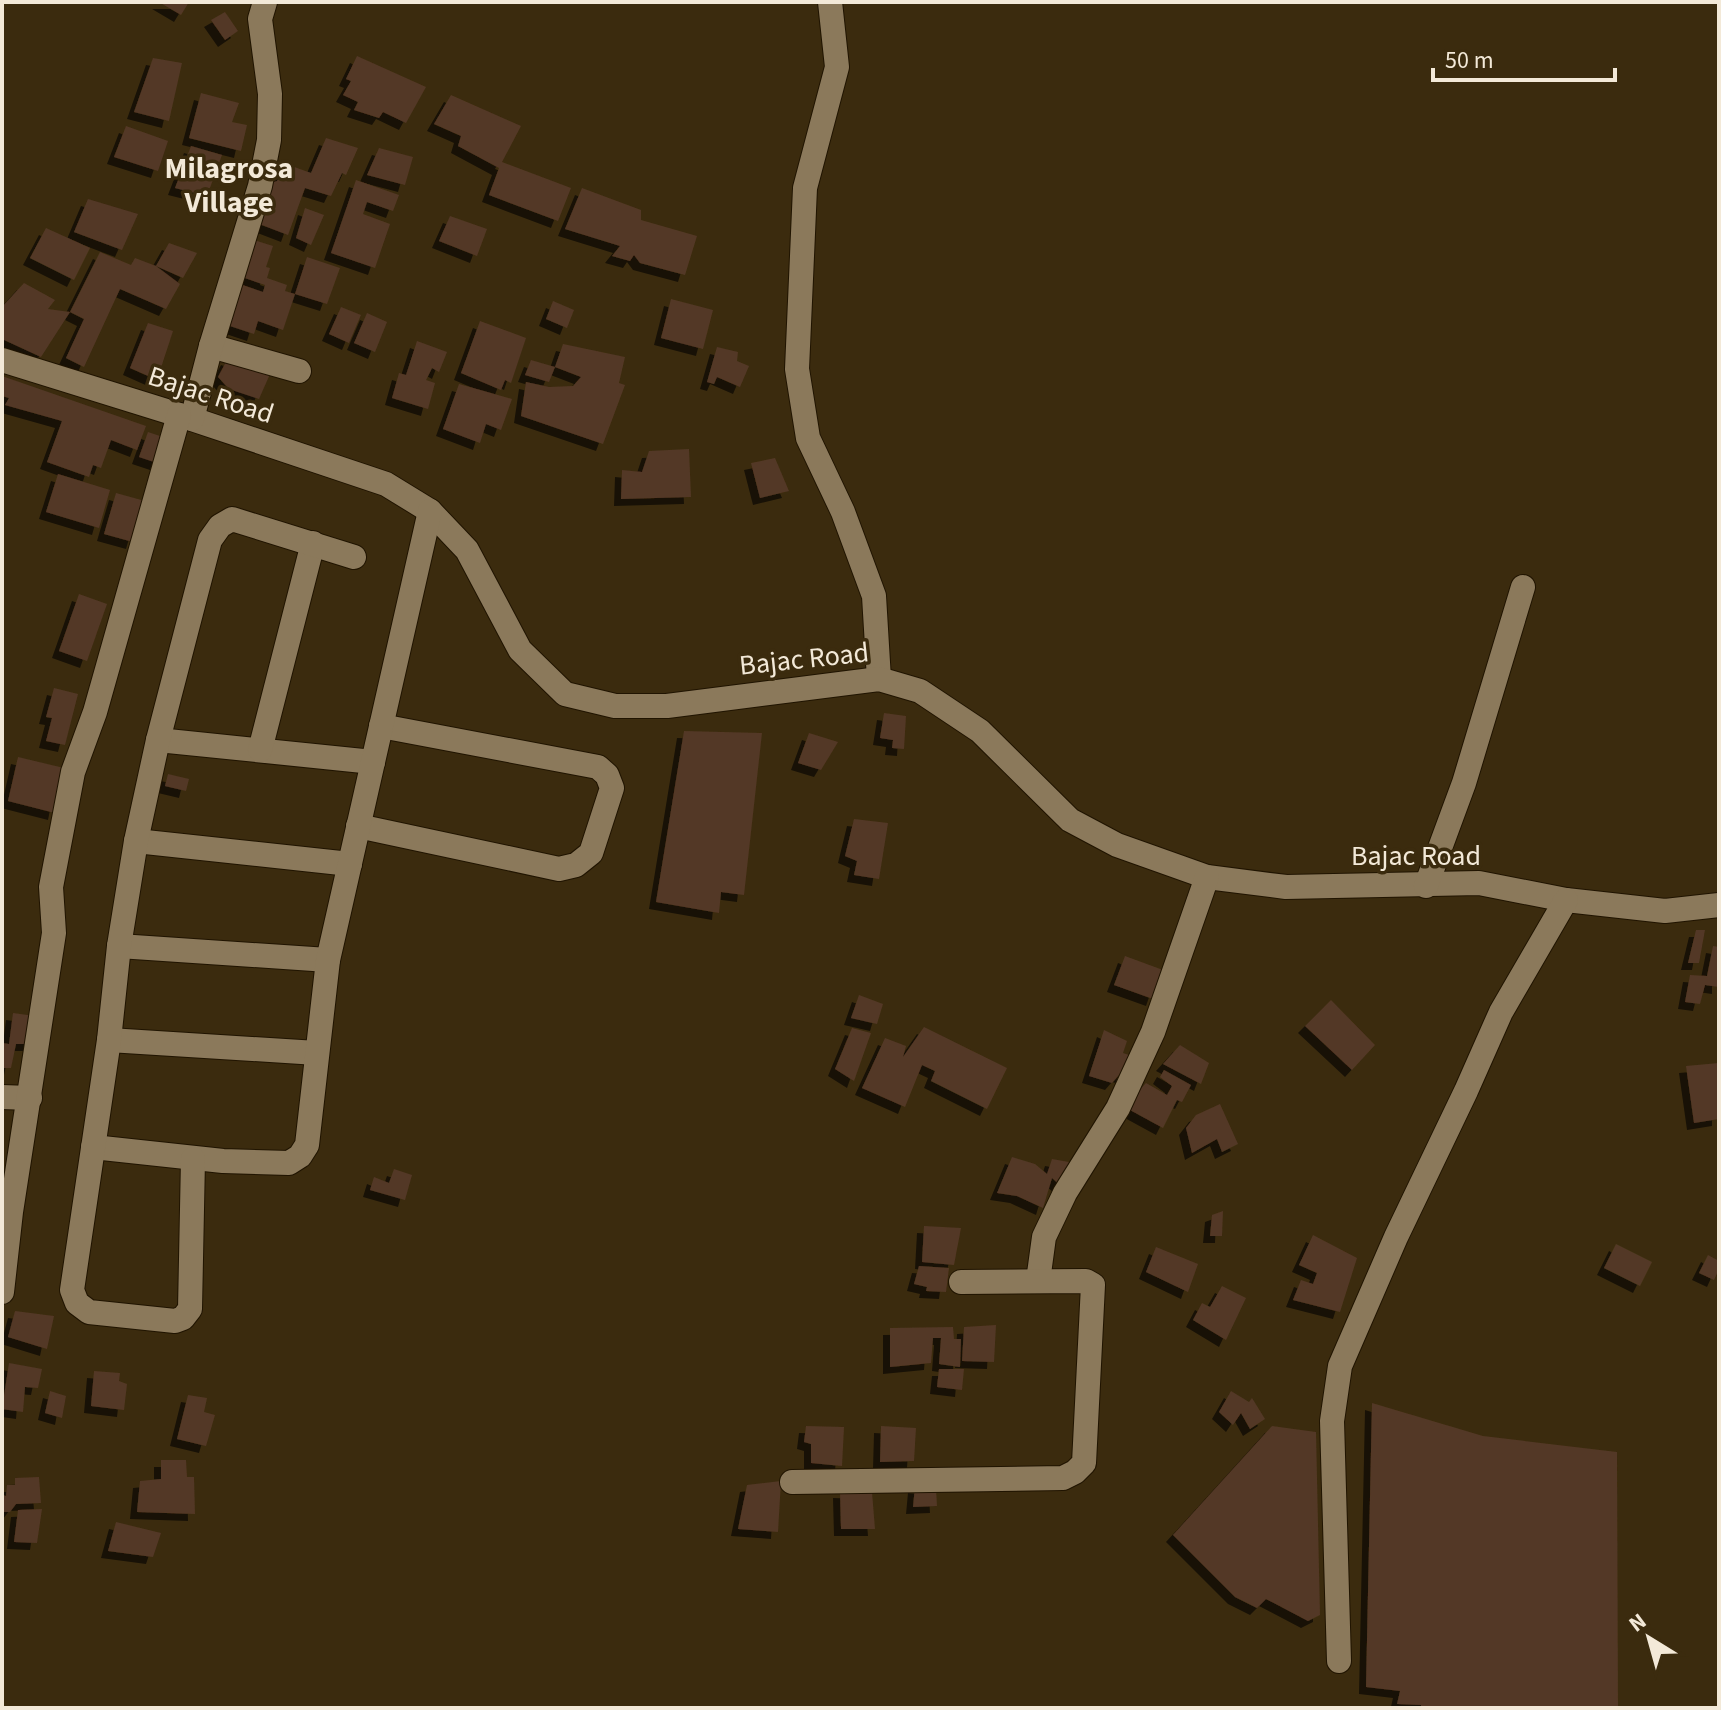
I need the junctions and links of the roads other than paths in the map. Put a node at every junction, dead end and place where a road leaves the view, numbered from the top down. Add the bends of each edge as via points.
1 (265, 2) edge
2 (830, 2) edge
3 (211, 346) junction
4 (2, 360) edge
5 (299, 371) dead end
6 (186, 417) junction
7 (430, 511) junction
8 (313, 543) junction
9 (354, 557) dead end
10 (1523, 587) dead end
11 (879, 679) junction
12 (381, 726) junction
13 (158, 740) junction
14 (260, 750) junction
15 (373, 762) junction
16 (358, 826) junction
17 (136, 841) junction
18 (350, 864) junction
19 (1207, 877) junction
20 (1426, 886) junction
21 (1566, 900) junction
22 (1719, 905) edge
23 (119, 946) junction
24 (328, 960) junction
25 (109, 1040) junction
26 (317, 1053) junction
27 (2, 1097) edge
28 (30, 1098) junction
29 (93, 1147) junction
30 (193, 1159) junction
31 (7, 1211) edge
32 (1038, 1281) junction
33 (961, 1282) dead end
34 (2, 1292) edge
35 (792, 1482) dead end
36 (1339, 1661) dead end

1 - 3 street via 260,19 270,94 269,140
2 - 11 street via 837,67 805,188 797,369 808,438 874,596
3 - 5 street
3 - 6 street
4 - 6 street, Bajac Road
6 - 7 street, Bajac Road via 386,484
6 - 28 street via 73,772 51,887 54,933
7 - 11 street, Bajac Road via 467,550 520,650 565,694 615,706 667,706
7 - 12 street
8 - 9 street
8 - 13 street via 245,521 232,519 220,526 210,540
8 - 14 street
10 - 20 street via 1464,783
11 - 19 street, Bajac Road via 920,691 980,731 1070,820 1117,845
12 - 15 street
12 - 16 street via 598,767 612,788 591,853 576,865 559,869
13 - 14 street
13 - 17 street
14 - 15 street
15 - 16 street
16 - 18 street
17 - 18 street
17 - 23 street
18 - 24 street
19 - 20 street, Bajac Road via 1286,887
19 - 32 street via 1153,1032 1118,1108 1044,1237
20 - 21 street, Bajac Road via 1479,883
21 - 22 street, Bajac Road via 1665,911
21 - 36 street via 1501,1012 1340,1366 1332,1421
23 - 24 street
23 - 25 street
24 - 26 street
25 - 26 street
25 - 29 street
26 - 30 street via 307,1145 300,1156 289,1163
27 - 28 street
28 - 31 street
29 - 30 street
29 - 30 street via 72,1290 89,1312 175,1321 190,1309
31 - 34 street
32 - 33 street
32 - 35 street via 1093,1285 1084,1463 1075,1472 1063,1478

